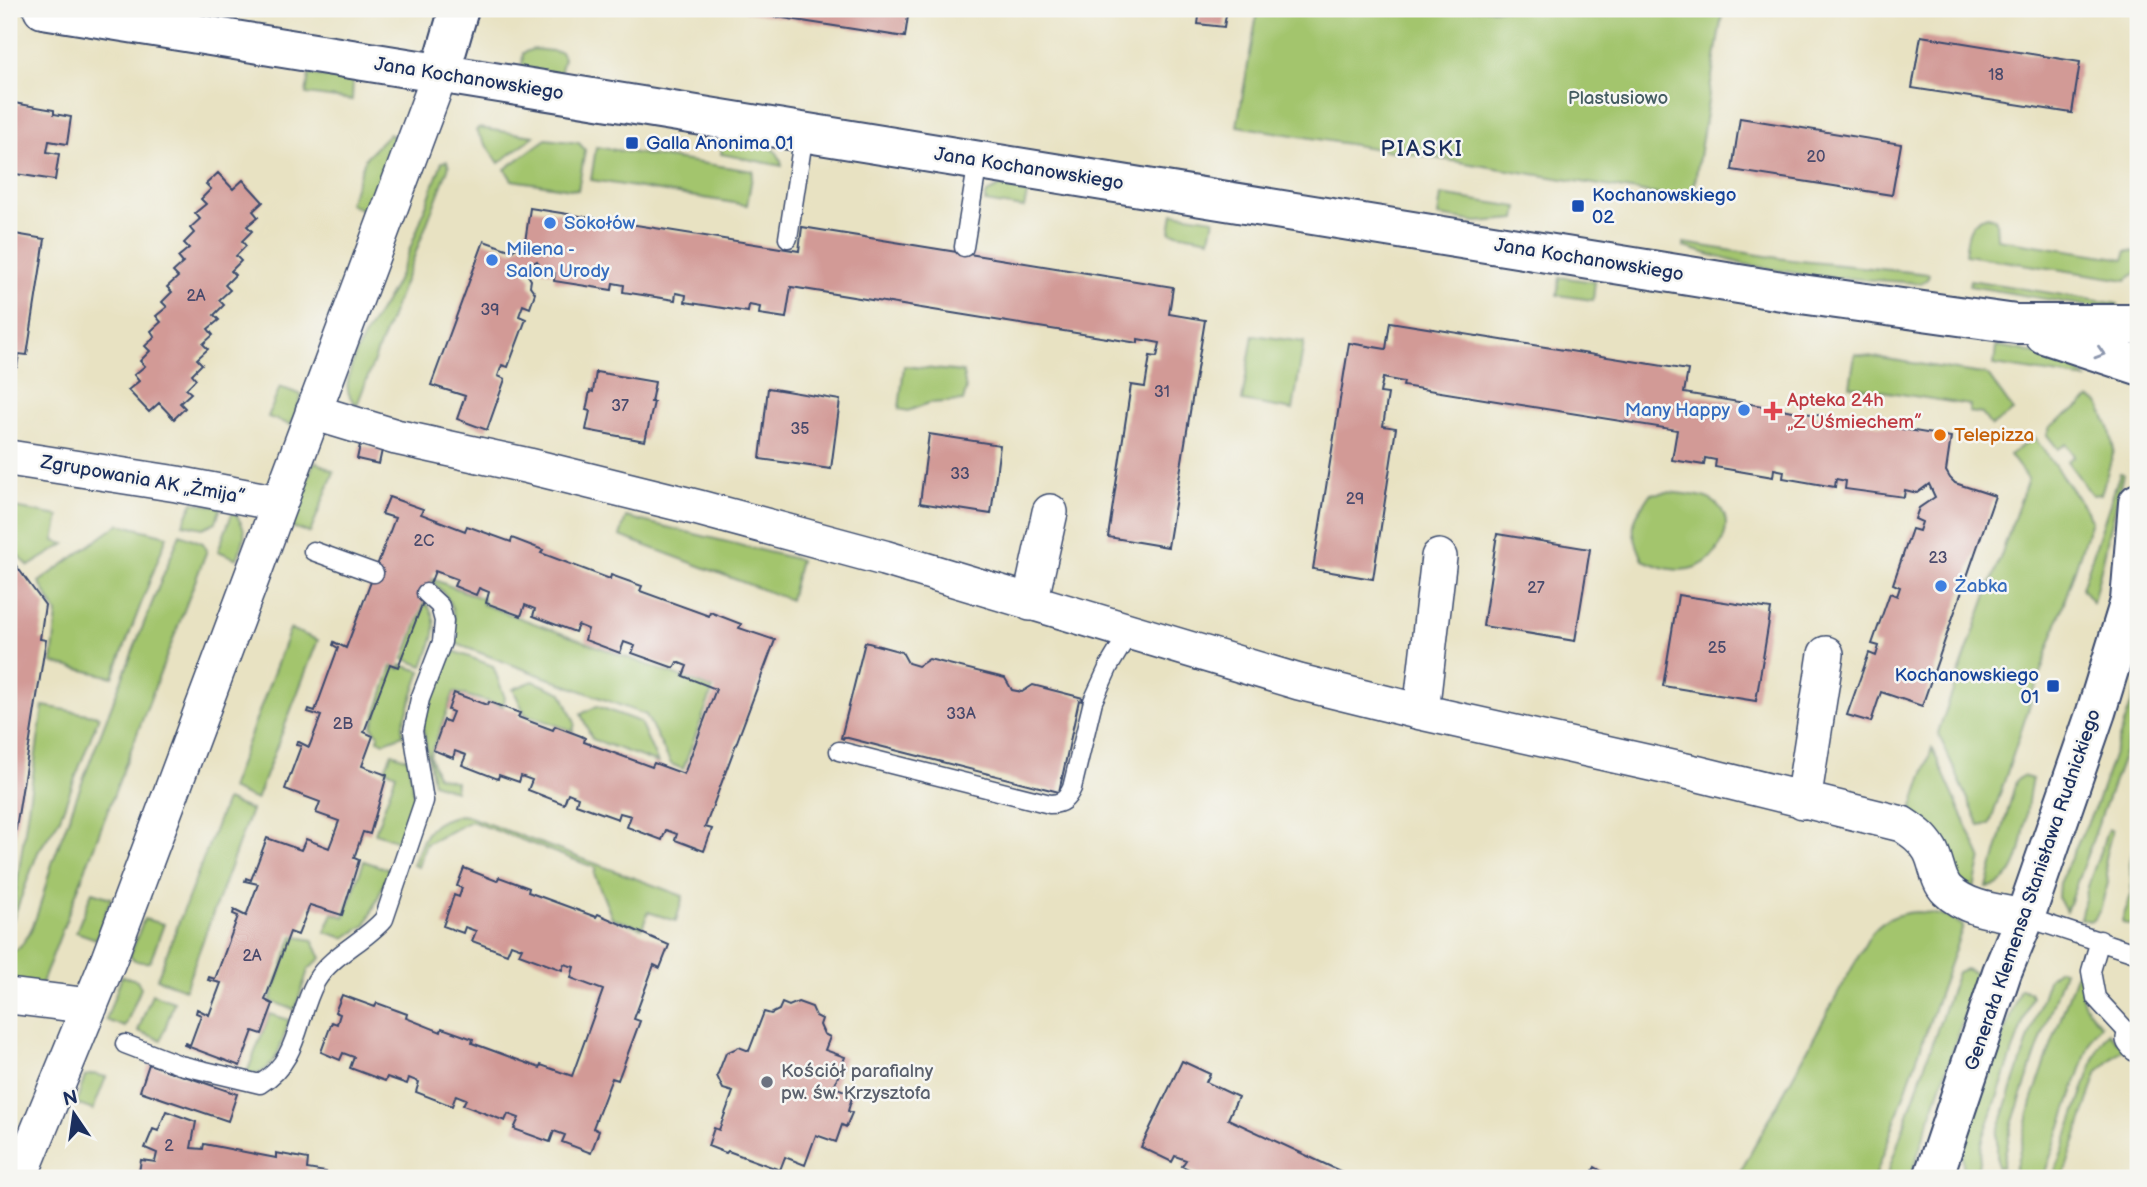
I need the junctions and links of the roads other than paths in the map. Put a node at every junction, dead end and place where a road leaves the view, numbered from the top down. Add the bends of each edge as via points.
1 (43, 9) edge
2 (459, 9) edge
3 (440, 74) junction
4 (804, 133) junction
5 (978, 161) junction
6 (788, 238) dead end
7 (964, 247) dead end
8 (2016, 324) junction
9 (2138, 324) edge
10 (2138, 365) edge
11 (313, 412) junction
12 (9, 458) edge
13 (278, 503) junction
14 (2138, 503) edge
15 (1051, 512) dead end
16 (313, 551) dead end
17 (1439, 557) dead end
18 (374, 573) dead end
19 (426, 593) dead end
20 (2134, 593) edge
21 (1030, 603) junction
22 (1130, 631) junction
23 (1825, 654) dead end
24 (1421, 712) junction
25 (839, 751) dead end
26 (1803, 801) junction
27 (2025, 917) junction
28 (2100, 940) junction
29 (2138, 954) edge
30 (9, 996) edge
31 (90, 1006) junction
32 (2136, 1042) edge
33 (125, 1044) dead end
34 (19, 1178) edge
35 (1933, 1178) edge

1 - 3 street, Jana Kochanowskiego
2 - 3 street
3 - 4 street, Jana Kochanowskiego
3 - 11 street
4 - 5 street, Jana Kochanowskiego
4 - 6 lane
5 - 7 lane
5 - 8 street, Jana Kochanowskiego via 1794,293
8 - 9 street, Jana Kochanowskiego
8 -> 10 street, Jana Kochanowskiego
11 - 13 street
11 - 21 street via 396,438 699,508
12 - 13 street, Zgrupowania AK „Żmija”
13 - 31 street
14 - 20 street, Generała Klemensa Stanisława Rudnickiego
15 - 21 street
16 - 18 lane
17 - 24 street
19 - 33 lane via 440,606 444,621 442,642 413,731 424,801 384,919 325,969 315,983 284,1064 260,1084 180,1065
20 - 27 street, Generała Klemensa Stanisława Rudnickiego
21 - 22 street
22 - 24 street via 1238,665
22 - 25 lane via 1100,684 1072,788 1058,804
23 - 26 street
24 - 26 street
26 - 27 street via 1902,824 1920,835 1947,890 1975,907
27 - 28 lane
27 - 35 street, Generała Klemensa Stanisława Rudnickiego
28 - 29 lane
28 - 32 lane via 2091,971 2096,998
30 - 31 street
31 - 34 street

